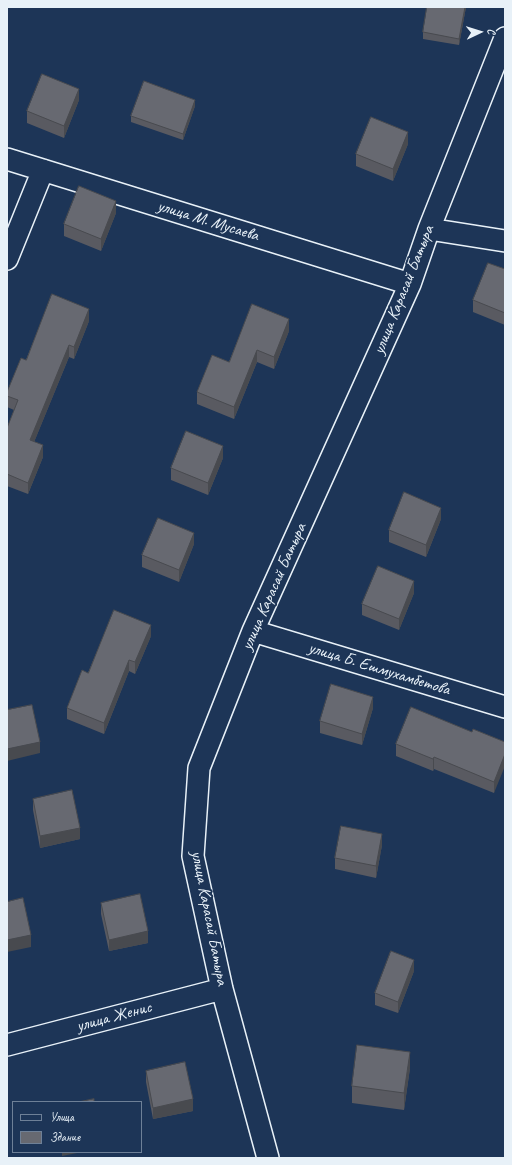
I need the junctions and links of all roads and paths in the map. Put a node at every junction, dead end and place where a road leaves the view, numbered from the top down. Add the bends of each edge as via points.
1 (505, 38) edge
2 (7, 159) edge
3 (44, 170) junction
4 (430, 229) junction
5 (505, 241) edge
6 (7, 259) edge
7 (410, 284) junction
8 (253, 631) junction
9 (505, 707) edge
10 (222, 989) junction
11 (7, 1045) edge
12 (268, 1158) edge

1 - 4 street, улица Карасай Батыра
2 - 3 street, улица М. Мусаева
3 - 6 street
3 - 7 street, улица М. Мусаева
4 - 5 street
4 - 7 street, улица Карасай Батыра
7 - 8 street, улица Карасай Батыра
8 - 9 street, улица Б. Ешмухамбетова
8 - 10 street, улица Карасай Батыра via 199,768 193,856
10 - 11 street, улица Женис
10 - 12 street, улица Карасай Батыра

